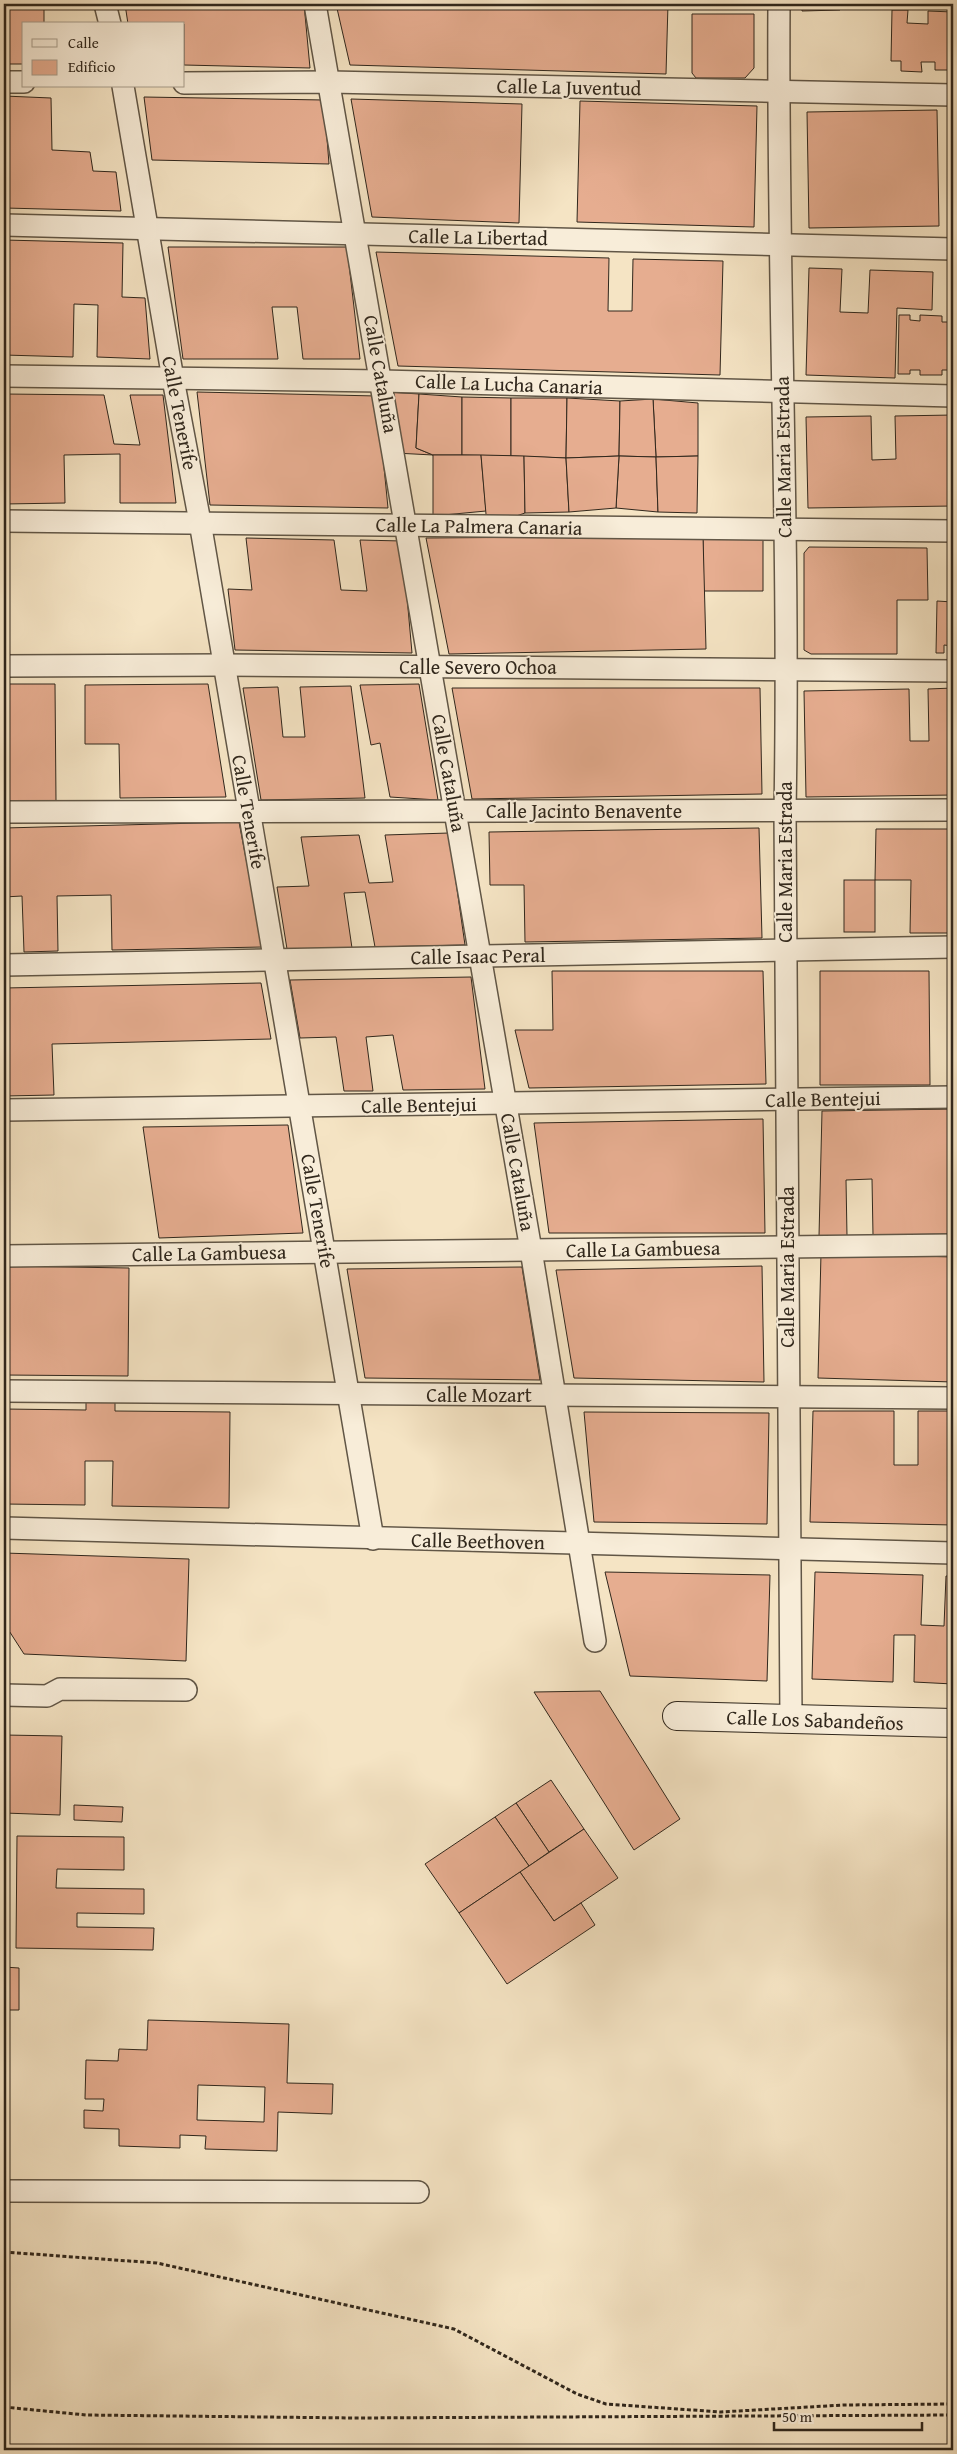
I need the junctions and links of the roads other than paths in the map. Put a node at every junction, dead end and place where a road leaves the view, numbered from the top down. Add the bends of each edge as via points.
1 (105, 4) edge
2 (315, 4) edge
3 (779, 4) edge
4 (110, 22) edge
5 (4, 82) edge
6 (22, 82) edge
7 (330, 82) junction
8 (185, 83) edge
9 (123, 88) edge
10 (779, 92) junction
11 (953, 95) edge
12 (4, 225) edge
13 (147, 229) junction
14 (356, 234) junction
15 (781, 244) junction
16 (953, 249) edge
17 (4, 376) edge
18 (173, 379) junction
19 (382, 381) junction
20 (782, 392) junction
21 (953, 396) edge
22 (4, 521) edge
23 (200, 522) junction
24 (407, 525) junction
25 (785, 529) junction
26 (953, 531) edge
27 (223, 664) junction
28 (4, 666) edge
29 (431, 667) junction
30 (788, 670) junction
31 (953, 670) edge
32 (953, 810) edge
33 (456, 811) junction
34 (785, 811) junction
35 (4, 812) edge
36 (249, 812) junction
37 (953, 947) edge
38 (785, 950) junction
39 (481, 956) junction
40 (274, 960) junction
41 (4, 965) edge
42 (953, 1097) edge
43 (786, 1099) junction
44 (506, 1103) junction
45 (300, 1106) junction
46 (4, 1110) edge
47 (953, 1245) edge
48 (787, 1247) junction
49 (531, 1250) junction
50 (325, 1252) junction
51 (4, 1256) edge
52 (4, 1391) edge
53 (349, 1394) junction
54 (556, 1395) junction
55 (788, 1397) junction
56 (953, 1398) edge
57 (4, 1528) edge
58 (373, 1538) junction
59 (578, 1543) junction
60 (788, 1550) junction
61 (953, 1553) edge
62 (595, 1641) dead end
63 (186, 1690) dead end
64 (4, 1695) edge
65 (677, 1716) dead end
66 (791, 1720) junction
67 (953, 1724) edge
68 (4, 2191) edge
69 (418, 2192) dead end

1 - 4 street
2 - 7 street, Calle Cataluña
3 - 10 street, Calle Maria Estrada
5 - 6 street
7 - 8 street, Calle La Juventud
7 - 10 street, Calle La Juventud
7 - 14 street, Calle Cataluña
9 - 13 street, Calle Tenerife
10 - 11 street, Calle La Juventud
10 - 15 street, Calle Maria Estrada
12 - 13 street, Calle La Libertad
13 - 14 street, Calle La Libertad
13 - 18 street, Calle Tenerife
14 - 15 street, Calle La Libertad
14 - 19 street, Calle Cataluña
15 - 16 street, Calle La Libertad
15 - 20 street, Calle Maria Estrada
17 - 18 street, Calle La Lucha Canaria
18 - 19 street, Calle La Lucha Canaria
18 - 23 street, Calle Tenerife
19 - 20 street, Calle La Lucha Canaria
19 - 24 street, Calle Cataluña
20 - 21 street, Calle La Lucha Canaria
20 - 25 street, Calle Maria Estrada
22 - 23 street, Calle La Palmera Canaria
23 - 24 street, Calle La Palmera Canaria
23 - 27 street, Calle Tenerife
24 - 25 street, Calle La Palmera Canaria
24 - 29 street, Calle Cataluña
25 - 26 street, Calle La Palmera Canaria
25 - 30 street, Calle Maria Estrada
27 - 28 street, Calle Severo Ochoa
27 - 29 street, Calle Severo Ochoa
27 - 36 street, Calle Tenerife
29 - 30 street, Calle Severo Ochoa
29 - 33 street, Calle Cataluña
30 - 31 street, Calle Severo Ochoa
30 - 34 street, Calle Maria Estrada
32 - 34 street, Calle Jacinto Benavente
33 - 34 street, Calle Jacinto Benavente
33 - 36 street, Calle Jacinto Benavente
33 - 39 street, Calle Cataluña
34 - 38 street, Calle Maria Estrada
35 - 36 street, Calle Jacinto Benavente
36 - 40 street, Calle Tenerife
37 - 38 street, Calle Isaac Peral
38 - 39 street, Calle Isaac Peral
38 - 43 street, Calle Maria Estrada
39 - 40 street, Calle Isaac Peral
39 - 44 street, Calle Cataluña
40 - 41 street, Calle Isaac Peral
40 - 45 street, Calle Tenerife
42 - 43 street, Calle Bentejui
43 - 44 street, Calle Bentejui
43 - 48 street, Calle Maria Estrada
44 - 45 street, Calle Bentejui
44 - 49 street, Calle Cataluña
45 - 46 street, Calle Bentejui
45 - 50 street, Calle Tenerife
47 - 48 street, Calle La Gambuesa
48 - 49 street, Calle La Gambuesa
48 - 55 street, Calle Maria Estrada
49 - 50 street, Calle La Gambuesa
49 - 54 street, Calle Cataluña
50 - 51 street, Calle La Gambuesa
50 - 53 street, Calle Tenerife
52 - 53 street, Calle Mozart
53 - 54 street, Calle Mozart
53 - 58 street, Calle Tenerife
54 - 55 street, Calle Mozart
54 - 59 street, Calle Cataluña
55 - 56 street, Calle Mozart
55 - 60 street, Calle Maria Estrada
57 - 58 street, Calle Beethoven
58 - 59 street, Calle Beethoven
59 - 60 street, Calle Beethoven
59 - 62 street, Calle Cataluña
60 - 61 street, Calle Beethoven
60 - 66 street, Calle Maria Estrada
63 - 64 street via 60,1689 46,1696
65 - 66 street, Calle Los Sabandeños
66 - 67 street, Calle Los Sabandeños
68 - 69 street

